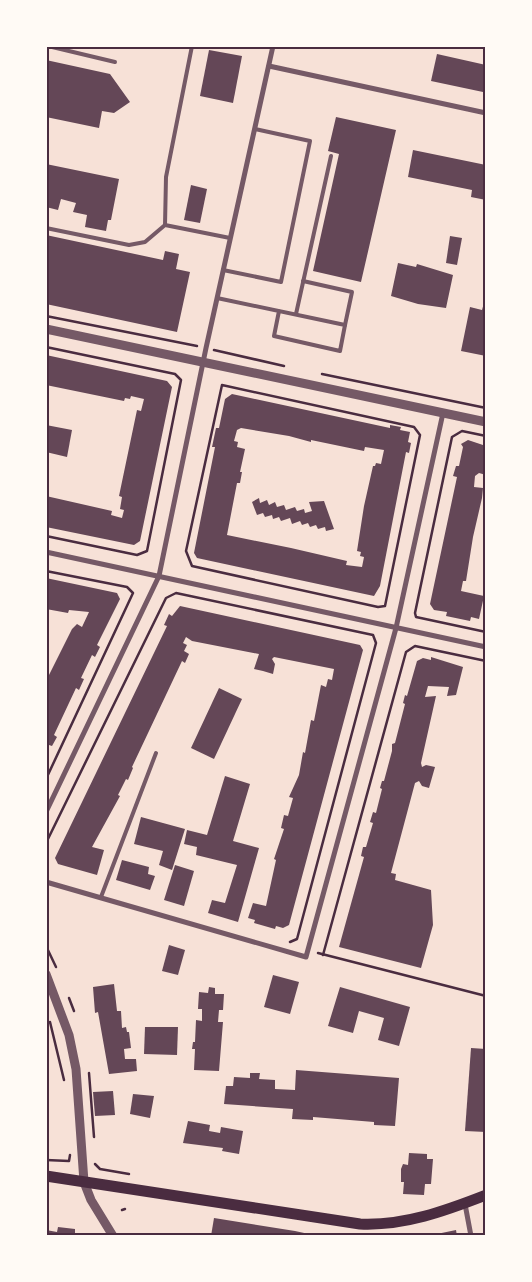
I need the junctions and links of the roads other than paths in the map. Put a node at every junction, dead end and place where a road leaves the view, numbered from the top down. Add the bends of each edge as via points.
1 (48, 46) edge
2 (192, 46) edge
3 (273, 46) edge
4 (115, 62) dead end
5 (269, 66) junction
6 (486, 112) edge
7 (255, 129) junction
8 (331, 156) dead end
9 (165, 225) junction
10 (46, 228) edge
11 (230, 238) junction
12 (223, 270) junction
13 (303, 281) junction
14 (217, 298) junction
15 (279, 311) junction
16 (296, 314) junction
17 (345, 325) junction
18 (46, 330) edge
19 (203, 362) junction
20 (443, 413) junction
21 (486, 422) edge
22 (46, 552) edge
23 (159, 576) junction
24 (396, 628) junction
25 (486, 647) edge
26 (156, 754) dead end
27 (46, 812) edge
28 (46, 882) edge
29 (101, 897) junction
30 (46, 974) edge
31 (46, 1176) edge
32 (84, 1182) junction
33 (486, 1195) edge
34 (465, 1203) junction
35 (113, 1236) edge
36 (471, 1236) edge

1 - 4 lane
2 - 9 lane via 166,177
3 - 5 street
5 - 6 street
5 - 7 street
7 - 11 street
7 - 12 lane via 310,141 281,282
8 - 13 lane
9 - 10 lane via 145,242 129,244
9 - 11 lane
11 - 12 street
12 - 14 street
13 - 16 lane
13 - 17 lane via 352,292
14 - 15 lane
14 - 19 street
15 - 16 lane
15 - 17 lane via 274,336 340,350
16 - 17 lane
18 - 19 street
19 - 20 street
19 - 23 street
20 - 21 street
20 - 24 street
22 - 23 street
23 - 24 street
23 - 27 street
24 - 25 street
24 - 29 street via 306,957
26 - 29 lane
28 - 29 street
30 - 32 street via 69,1035 76,1068
31 - 32 main road
32 - 34 main road via 360,1224 412,1220
32 - 35 street
33 - 34 main road
34 - 36 street

